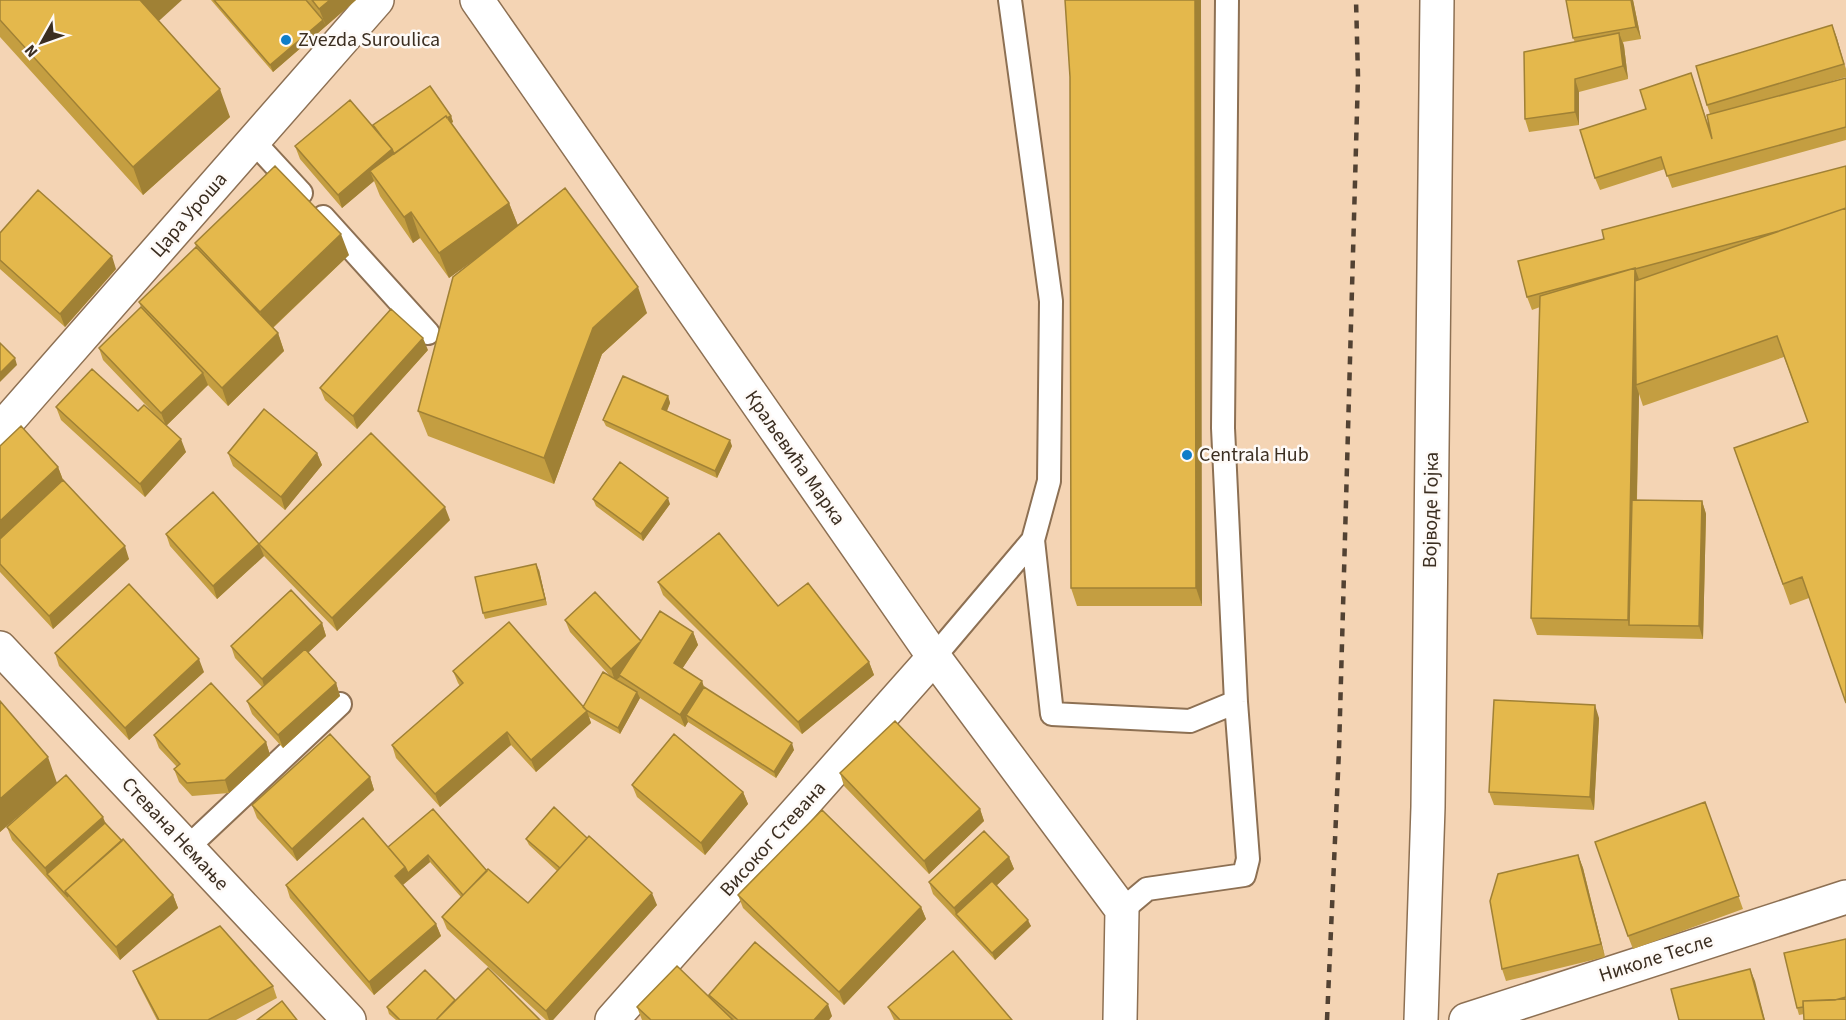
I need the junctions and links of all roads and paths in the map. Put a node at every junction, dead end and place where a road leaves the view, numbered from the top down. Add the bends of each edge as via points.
1 (378, 0) edge
2 (477, 0) edge
3 (1010, 0) edge
4 (1227, 0) edge
5 (1437, 0) edge
6 (253, 141) junction
7 (428, 333) dead end
8 (0, 430) edge
9 (1033, 540) junction
10 (0, 648) edge
11 (934, 657) junction
12 (1236, 702) junction
13 (340, 704) dead end
14 (187, 848) junction
15 (1846, 897) edge
16 (1122, 910) junction
17 (349, 1020) edge
18 (612, 1020) edge
19 (1120, 1020) edge
20 (1421, 1020) edge
21 (1466, 1020) edge

1 - 6 street, Цара Уроша
2 - 11 street, Краљевића Марка
3 - 9 lane via 1051,302 1049,481
4 - 12 lane via 1223,428
5 - 20 street, Војводе Гојка via 1428,807
6 - 7 lane
6 - 8 street, Цара Уроша
9 - 11 lane
9 - 12 lane via 1052,714 1190,721
10 - 14 street, Стевана Немање
11 - 16 street, Краљевића Марка
11 - 18 street, Високог Стевана
12 - 16 lane via 1248,860 1244,875 1148,889
13 - 14 lane
14 - 17 street, Стевана Немање
15 - 21 street, Николе Тесле
16 - 19 street

